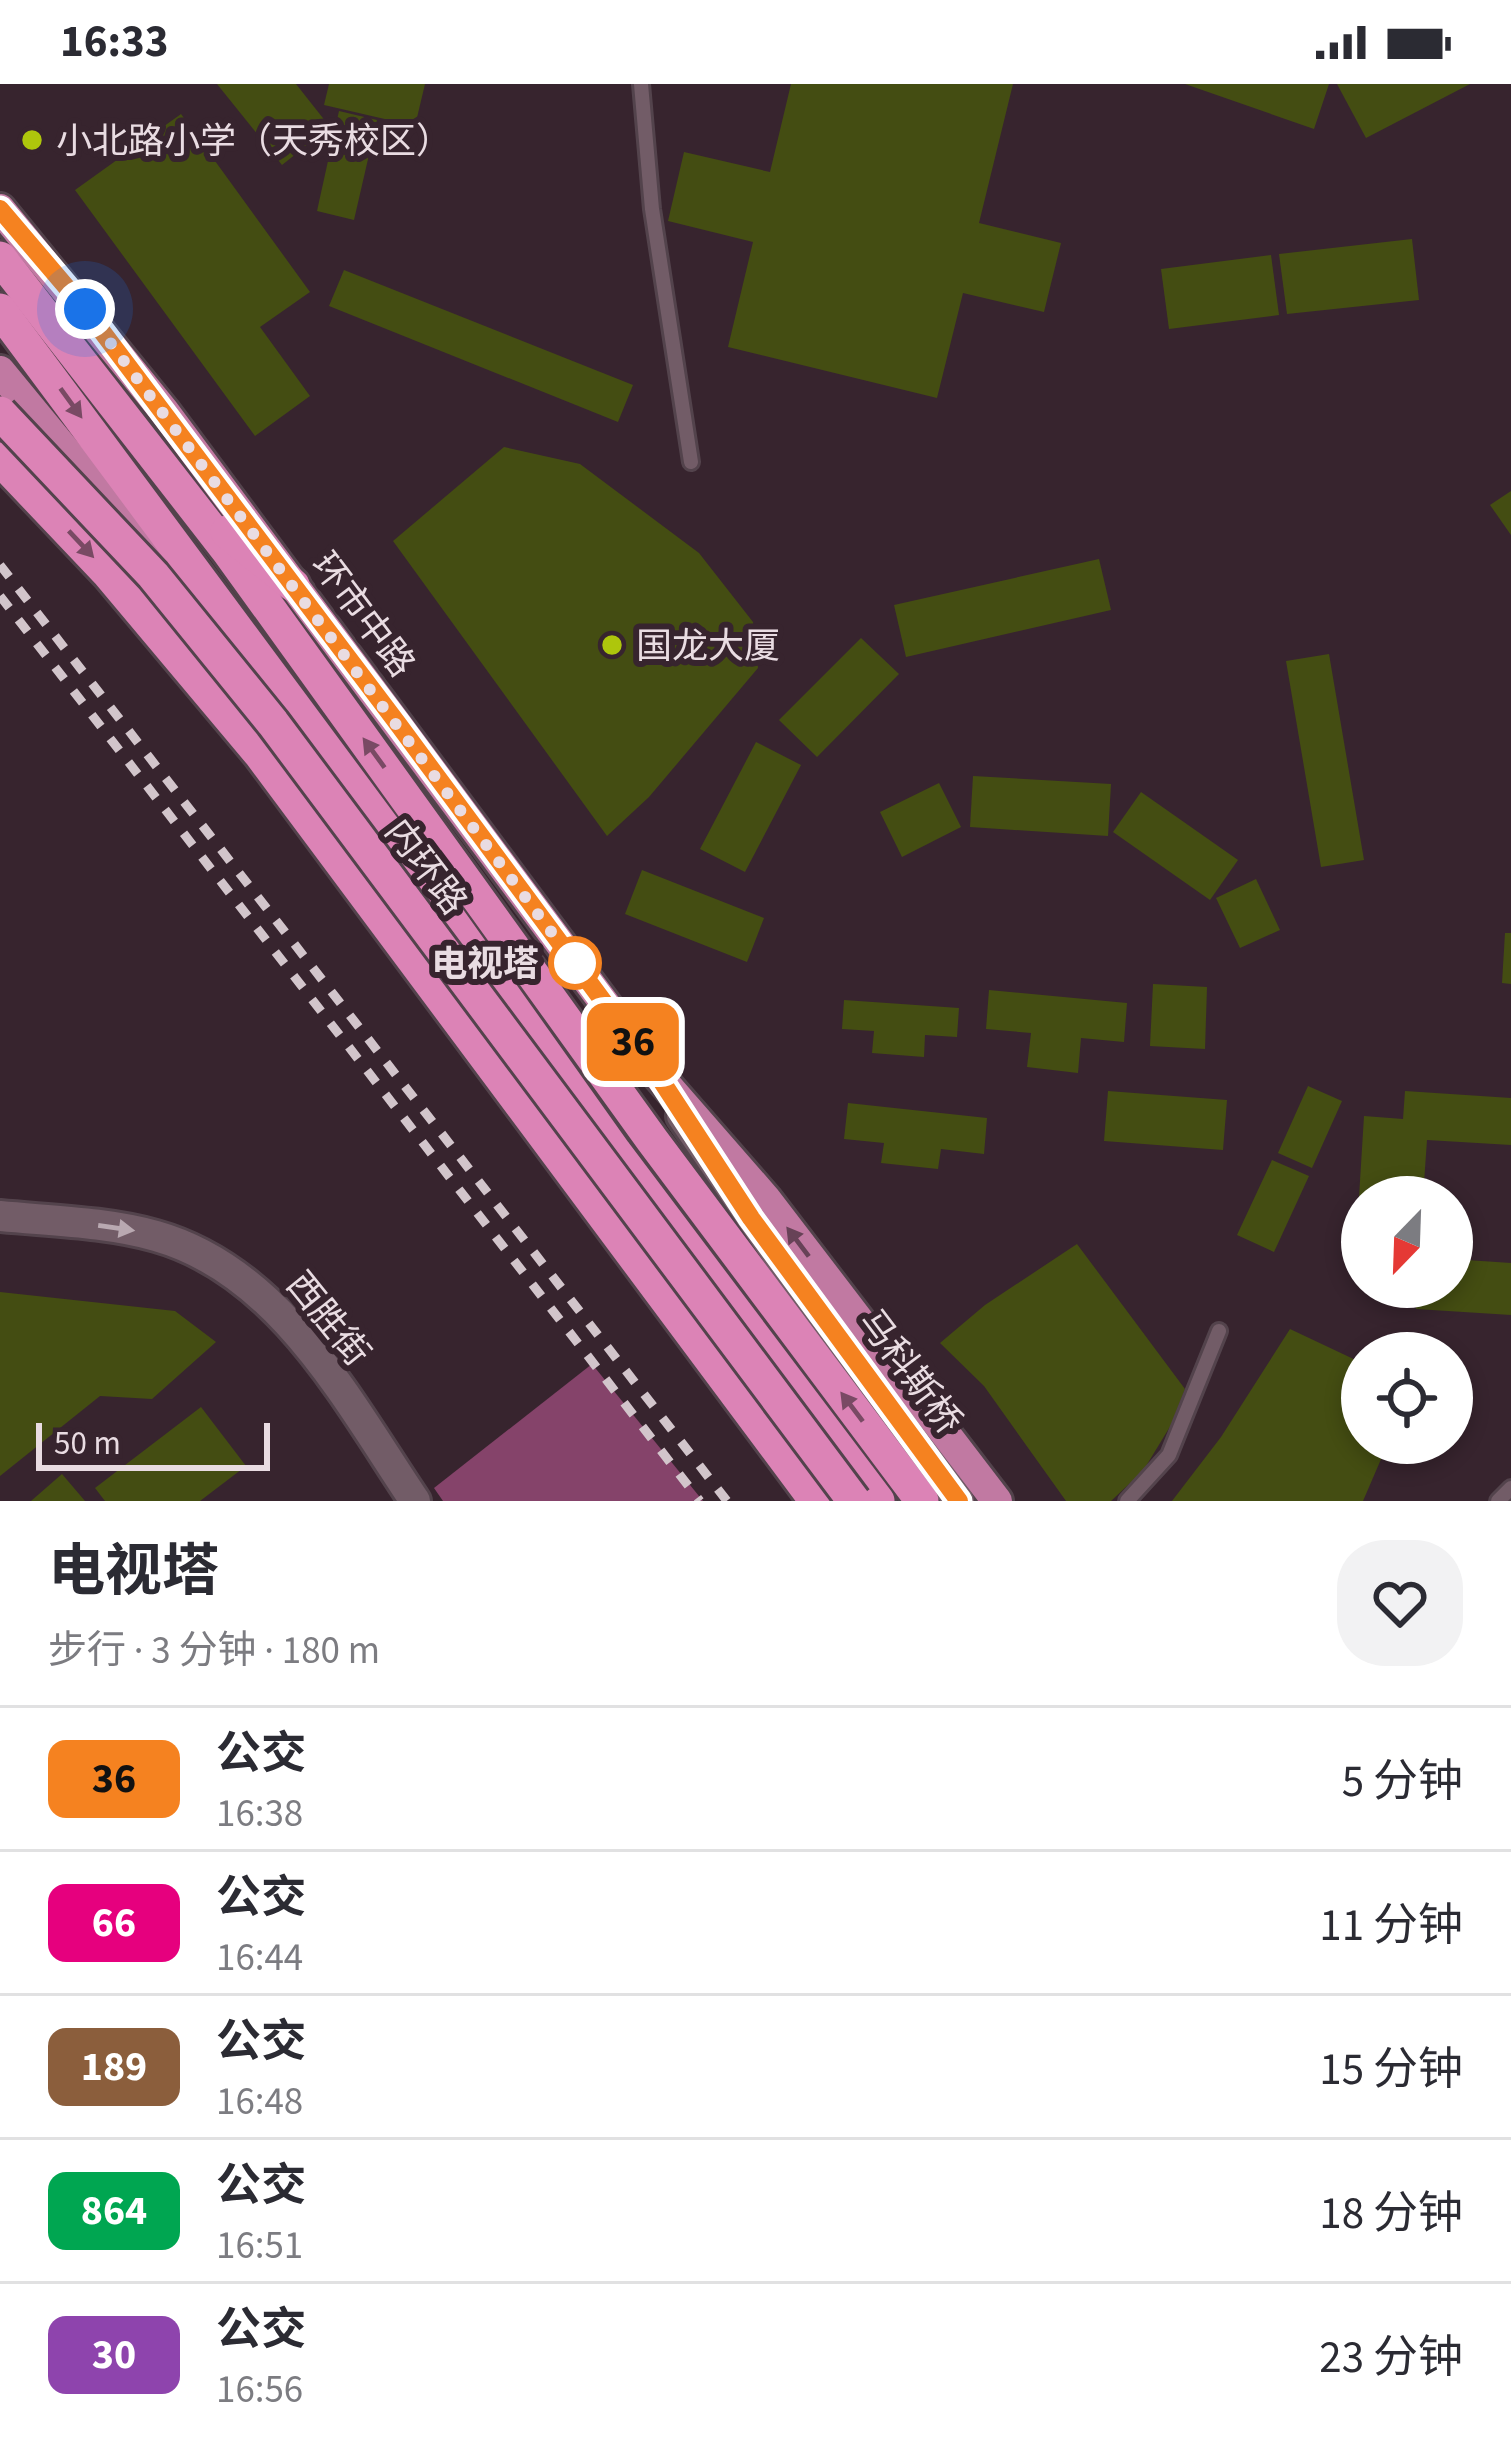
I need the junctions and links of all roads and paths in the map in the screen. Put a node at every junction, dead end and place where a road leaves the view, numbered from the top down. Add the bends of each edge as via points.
1 (641, 84) edge
2 (0, 209) edge
3 (0, 258) edge
4 (0, 310) edge
5 (0, 370) edge
6 (0, 413) edge
7 (0, 459) edge
8 (691, 461) dead end
9 (189, 500) junction
10 (138, 539) junction
11 (293, 585) junction
12 (242, 636) junction
13 (400, 849) junction
14 (397, 914) junction
15 (657, 1074) junction
16 (0, 1216) edge
17 (1219, 1331) dead end
18 (1511, 1488) edge
19 (415, 1501) edge
20 (816, 1501) edge
21 (834, 1501) edge
22 (854, 1501) edge
23 (878, 1501) edge
24 (922, 1501) edge
25 (959, 1501) edge
26 (997, 1501) edge
27 (1126, 1501) edge
28 (1498, 1501) edge

1 - 8 lane
2 - 11 main road, 环市中路
3 - 9 highway, 环市中路
4 -> 12 highway
5 - 10 main road
6 - 22 highway, 内环路, bridge via 140,561 272,724
7 -> 20 highway, 内环路 via 260,754
9 - 11 highway
24 -> 9 highway, 环市中路
10 - 12 main road
10 - 14 highway via 163,605
11 - 15 main road, 环市中路
12 - 13 highway
13 - 14 highway
13 - 23 highway
14 - 21 highway
15 - 25 street, 马科斯桥 via 800,1288
26 -> 15 main road, 环市中路 via 766,1199
16 -> 19 street, 西胜街 via 124,1228 223,1264 287,1322
17 - 27 lane via 1169,1455
18 - 28 lane

